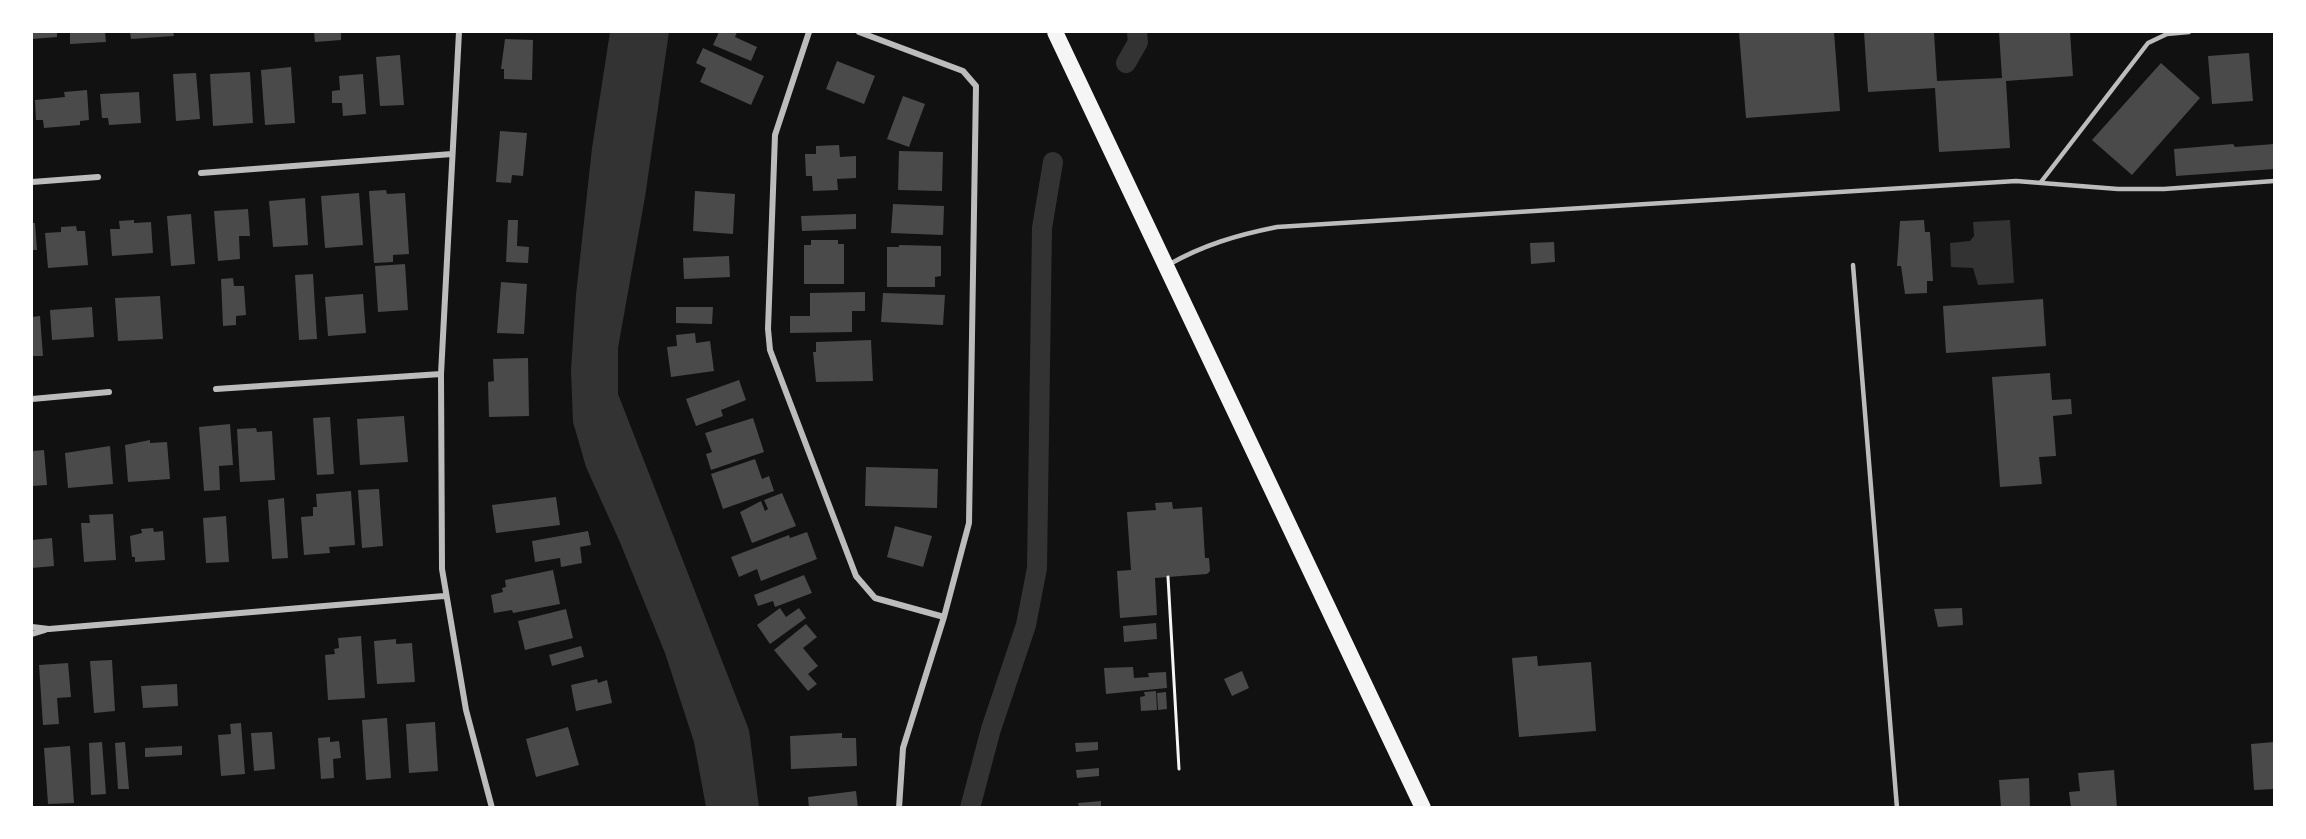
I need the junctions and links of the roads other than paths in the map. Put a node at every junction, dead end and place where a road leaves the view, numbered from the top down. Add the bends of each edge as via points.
1 (459, 32) edge
2 (809, 32) edge
3 (859, 32) edge
4 (1055, 32) edge
5 (2189, 32) edge
6 (452, 154) junction
7 (201, 174) dead end
8 (98, 177) dead end
9 (2274, 181) edge
10 (32, 182) edge
11 (2041, 182) junction
12 (1853, 265) dead end
13 (1165, 266) junction
14 (441, 374) junction
15 (216, 389) dead end
16 (109, 392) dead end
17 (32, 399) edge
18 (444, 596) junction
19 (944, 617) junction
20 (32, 627) edge
21 (49, 629) junction
22 (32, 634) edge
23 (492, 807) edge
24 (899, 807) edge
25 (1423, 807) edge
26 (1897, 807) edge

1 - 6 street
2 - 19 street via 775,135 770,350 855,576 874,598
3 - 19 street via 963,71 976,86 969,523
4 - 13 highway
5 - 11 lane via 2167,34 2148,43
6 - 7 street
6 - 14 street
8 - 10 street
9 - 11 lane via 2118,189
11 - 13 lane via 1277,227 1228,237
12 - 26 lane
13 - 25 highway
14 - 15 street
14 - 18 street
16 - 17 street
18 - 21 street
18 - 23 street via 466,710
19 - 24 street via 903,748
20 - 21 street
21 - 22 street

